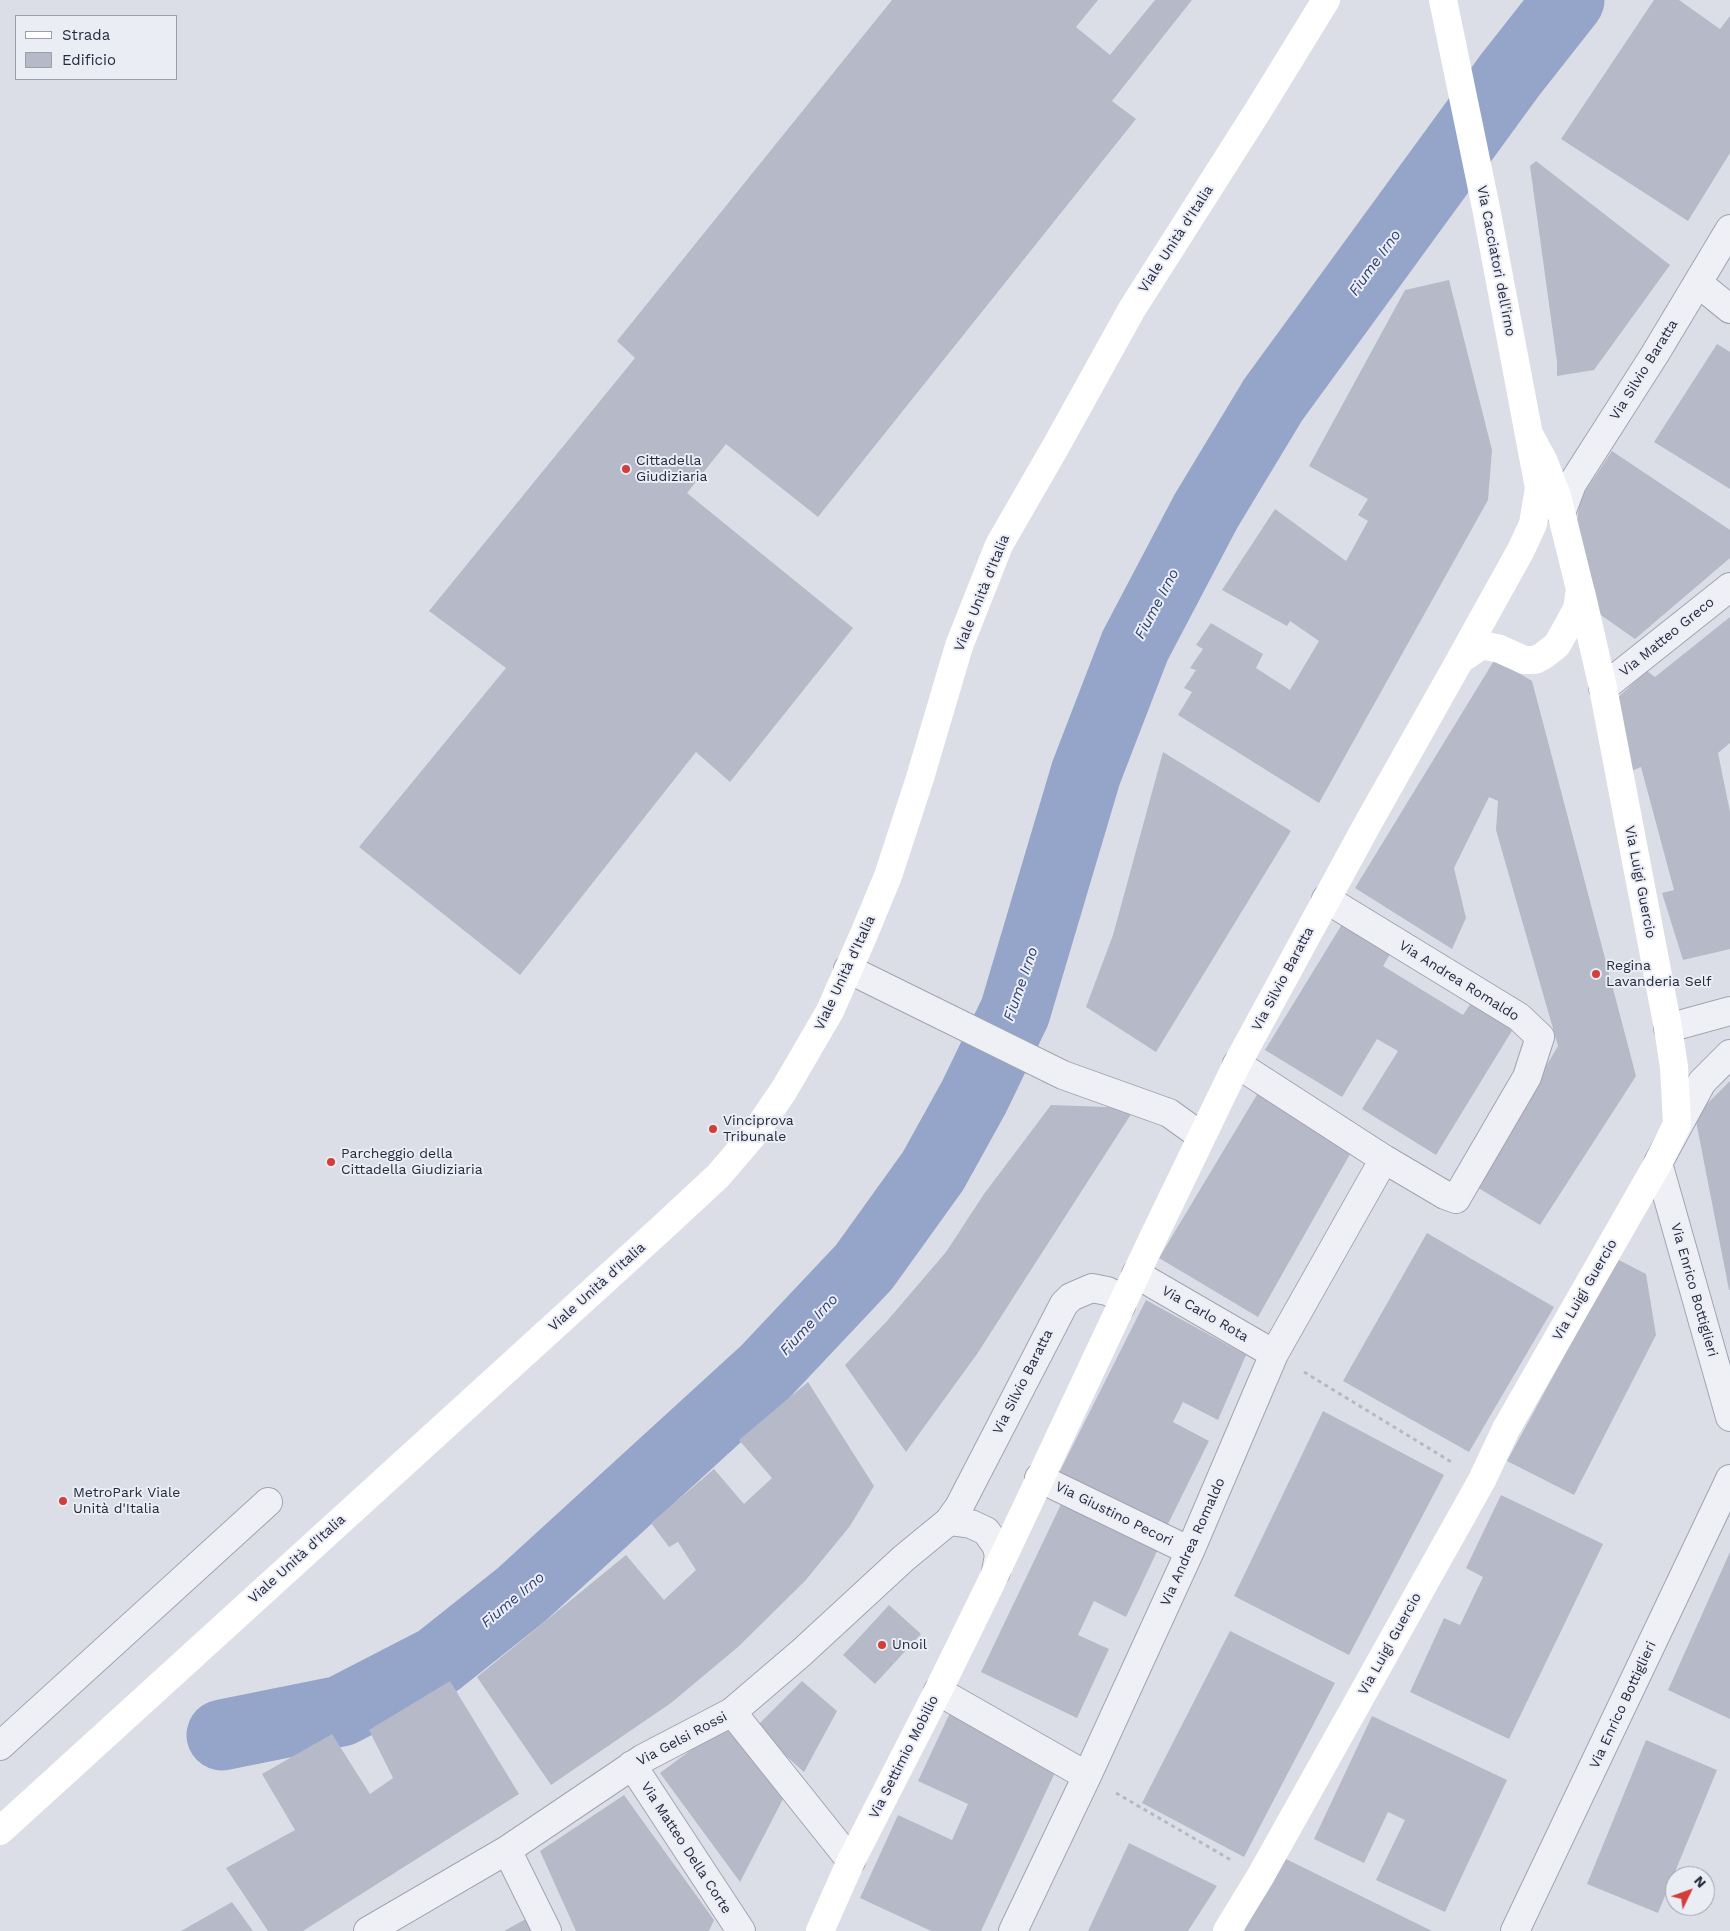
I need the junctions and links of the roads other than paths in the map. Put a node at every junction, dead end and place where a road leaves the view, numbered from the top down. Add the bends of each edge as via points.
1 (1326, 0) edge
2 (1445, 12) edge
3 (1730, 229) edge
4 (1698, 282) junction
5 (1730, 309) edge
6 (1530, 436) junction
7 (1559, 504) junction
8 (1533, 524) joint
9 (1730, 587) edge
10 (1580, 589) junction
11 (1460, 660) junction
12 (1603, 688) junction
13 (1326, 899) junction
14 (848, 969) junction
15 (1730, 1011) edge
16 (1668, 1028) junction
17 (1730, 1054) edge
18 (1237, 1064) junction
19 (1201, 1136) junction
20 (1384, 1158) junction
21 (1658, 1163) junction
22 (1136, 1274) junction
23 (1121, 1306) junction
24 (1274, 1354) junction
25 (1730, 1417) edge
26 (1039, 1478) junction
27 (1730, 1479) edge
28 (268, 1502) dead end
29 (960, 1523) junction
30 (1190, 1551) junction
31 (993, 1579) junction
32 (938, 1691) junction
33 (732, 1712) junction
34 (0, 1746) edge
35 (632, 1765) junction
36 (1087, 1776) junction
37 (0, 1831) edge
38 (507, 1850) junction
39 (851, 1860) junction
40 (368, 1931) edge
41 (547, 1931) edge
42 (741, 1931) edge
43 (820, 1931) edge
44 (1013, 1931) edge
45 (1227, 1931) edge
46 (1515, 1931) edge

1 - 14 main road, Viale Unità d'Italia via 1132,309 999,546 959,646 888,876
2 - 6 main road, Via Cacciatori dell'irno
3 - 4 street, Via Silvio Baratta
4 - 5 street
4 - 7 street, Via Silvio Baratta via 1656,354
6 - 7 main road via 1544,462
6 - 8 main road, Via Cacciatori dell'irno via 1539,488
7 - 10 main road, Via Silvio Baratta
8 - 11 main road, Via Silvio Baratta
9 - 12 street, Via Matteo Greco
10 - 11 main road, Via Silvio Baratta via 1577,609 1557,645 1543,656 1524,660 1482,645
10 - 12 main road, Via Luigi Guercio
11 - 13 main road, Via Silvio Baratta
12 - 16 main road, Via Luigi Guercio
13 - 18 main road, Via Silvio Baratta
13 - 20 street, Via Andrea Romaldo via 1519,1017 1540,1038 1527,1077 1456,1199
14 - 19 street via 1062,1075 1169,1113
14 - 37 main road, Viale Unità d'Italia via 830,1011 784,1090 754,1134 718,1176
15 - 16 street
16 - 21 main road, Via Luigi Guercio via 1678,1124
17 - 21 street via 1702,1082
18 - 19 main road, Via Silvio Baratta
18 - 20 street, Via Andrea Romaldo
19 - 22 main road, Via Silvio Baratta
20 - 24 street, Via Andrea Romaldo
21 - 25 street, Via Enrico Bottiglieri
21 - 45 main road, Via Luigi Guercio
22 - 23 main road, Via Silvio Baratta
22 - 24 street, Via Carlo Rota
23 - 26 main road, Via Silvio Baratta
23 - 29 street, Via Silvio Baratta via 1118,1296 1092,1288 1076,1294 1064,1304 959,1508
24 - 30 street, Via Andrea Romaldo
26 - 30 street, Via Giustino Pecori
26 - 31 main road, Via Silvio Baratta
27 - 46 street, Via Enrico Bottiglieri
28 - 34 street
29 - 31 street, Via Settimio Mobilio via 986,1531 996,1545 999,1555
29 - 33 street, Via Gelsi Rossi via 904,1558
30 - 36 street, Via Andrea Romaldo
31 - 32 main road, Via Settimio Mobilio
32 - 36 street
32 - 39 main road, Via Settimio Mobilio
33 - 35 street, Via Gelsi Rossi
33 - 39 street
35 - 38 street, Via Gelsi Rossi
35 - 42 street, Via Matteo Della Corte
36 - 44 street, Via Andrea Romaldo
38 - 40 street, Via Gelsi Rossi
38 - 41 street
39 - 43 main road, Via Settimio Mobilio

